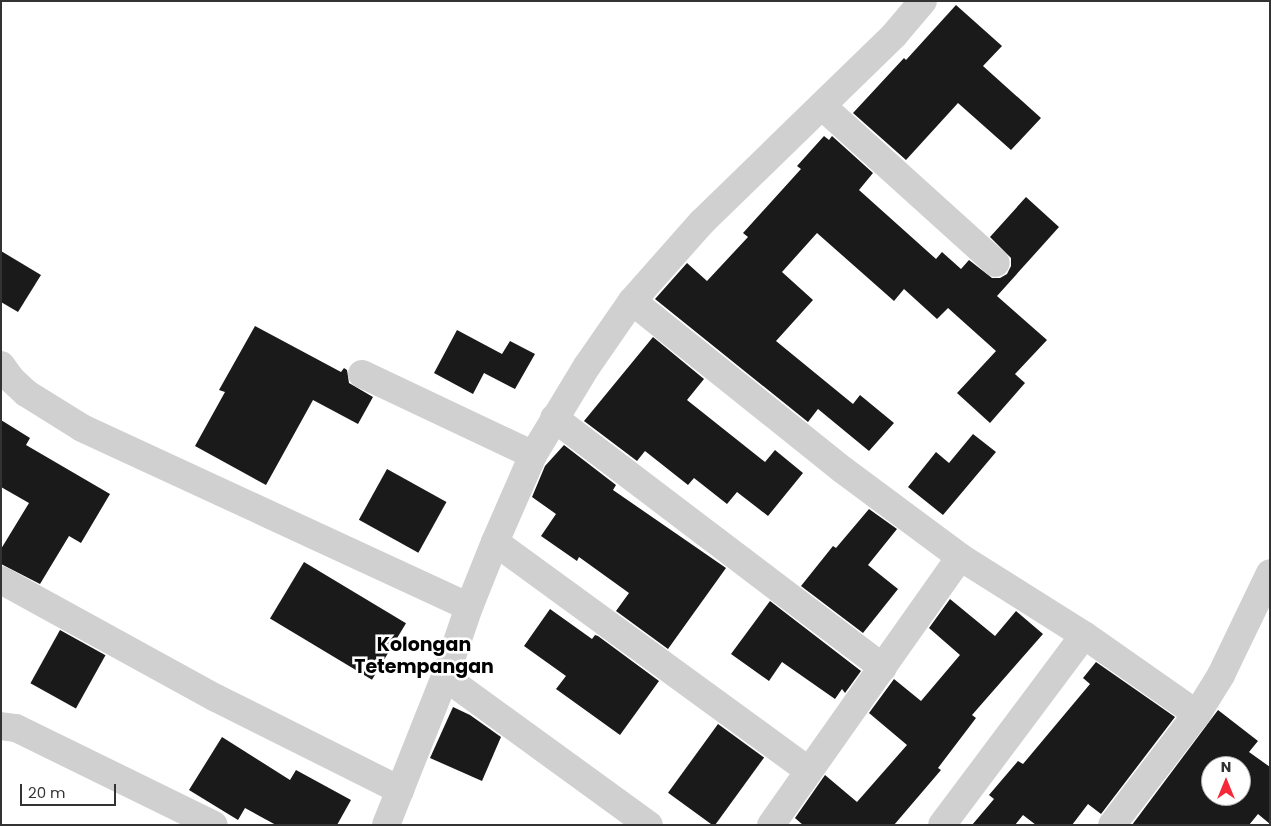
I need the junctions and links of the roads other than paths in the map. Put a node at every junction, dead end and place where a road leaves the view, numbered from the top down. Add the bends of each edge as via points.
1 (923, 1) edge
2 (822, 106) junction
3 (996, 263) dead end
4 (632, 301) junction
5 (1, 365) edge
6 (362, 374) dead end
7 (554, 418) junction
8 (533, 455) junction
9 (495, 542) junction
10 (960, 557) junction
11 (1270, 573) edge
12 (1, 580) edge
13 (469, 607) junction
14 (1084, 635) junction
15 (883, 668) junction
16 (445, 677) junction
17 (1196, 714) junction
18 (1, 726) edge
19 (808, 770) junction
20 (400, 790) junction
21 (214, 825) edge
22 (386, 825) edge
23 (649, 825) edge
24 (771, 825) edge
25 (942, 825) edge
26 (1112, 825) edge

1 - 2 street via 895,34
2 - 3 street
2 - 4 street via 777,146 702,222
4 - 7 street
4 - 10 street via 843,470
5 - 13 street via 11,380 26,393 82,428
6 - 8 street
7 - 8 street
7 - 15 street
8 - 9 street
9 - 13 street
9 - 19 street
10 - 14 street
10 - 15 street
11 - 17 street via 1221,675
12 - 20 street via 216,698
13 - 16 street
14 - 17 street
14 - 25 street
15 - 19 street
16 - 20 street
16 - 23 street
17 - 26 street
18 - 21 street via 16,728
19 - 24 street
20 - 22 street

